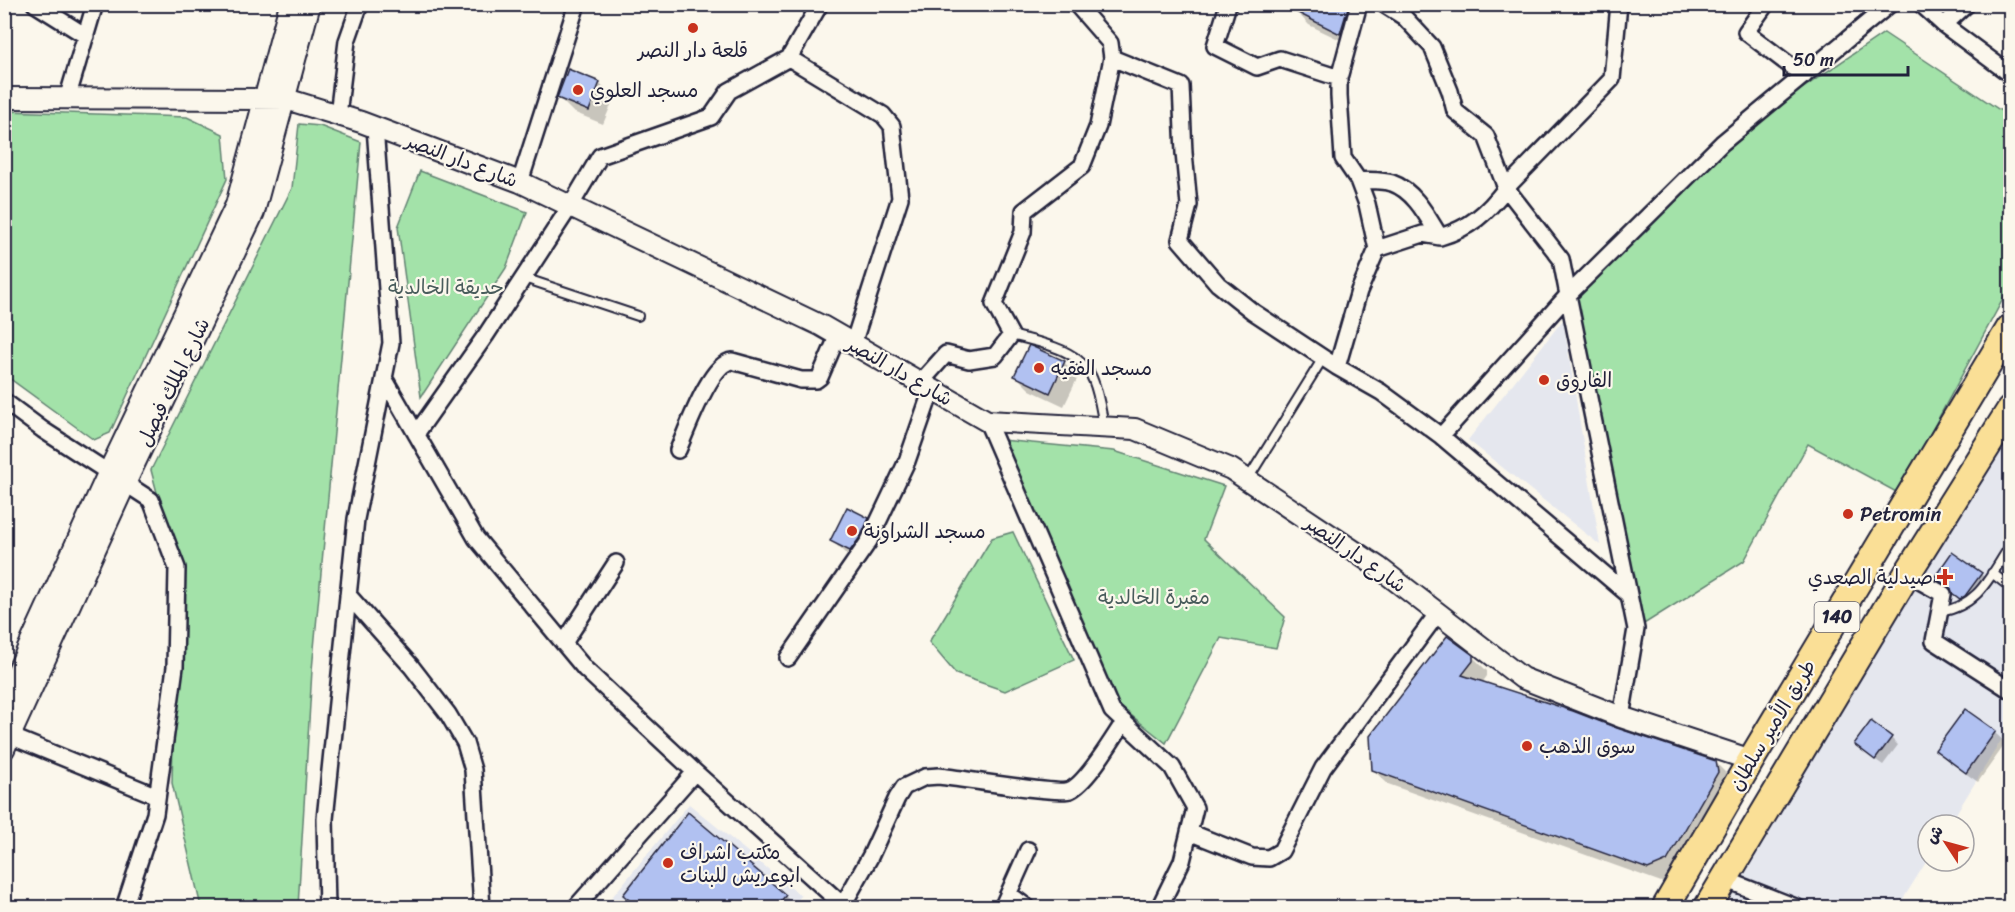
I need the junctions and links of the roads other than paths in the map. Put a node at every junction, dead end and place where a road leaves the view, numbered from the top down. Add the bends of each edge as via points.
1 (35, 4) edge
2 (95, 4) edge
3 (290, 4) edge
4 (310, 4) edge
5 (360, 4) edge
6 (577, 4) edge
7 (820, 4) edge
8 (1076, 4) edge
9 (1226, 4) edge
10 (1359, 4) edge
11 (1619, 4) edge
12 (1766, 4) edge
13 (1890, 4) edge
14 (1921, 4) edge
15 (1967, 4) edge
16 (1385, 5) edge
17 (1944, 25) junction
18 (86, 36) junction
19 (789, 58) junction
20 (1112, 58) junction
21 (2010, 74) edge
22 (1804, 76) junction
23 (1339, 78) junction
24 (4, 98) edge
25 (67, 99) junction
26 (286, 99) junction
27 (265, 100) junction
28 (338, 115) junction
29 (375, 127) junction
30 (1358, 180) junction
31 (520, 182) junction
32 (1506, 188) junction
33 (571, 206) junction
34 (1440, 237) junction
35 (1377, 249) junction
36 (524, 278) junction
37 (1568, 295) junction
38 (638, 316) dead end
39 (2010, 328) edge
40 (1011, 335) junction
41 (845, 340) junction
42 (1323, 358) junction
43 (1337, 367) junction
44 (384, 378) junction
45 (926, 386) junction
46 (4, 401) edge
47 (2010, 410) edge
48 (987, 421) junction
49 (1104, 427) junction
50 (416, 434) junction
51 (1440, 436) junction
52 (678, 450) dead end
53 (108, 472) junction
54 (1248, 481) junction
55 (125, 483) junction
56 (2010, 546) edge
57 (616, 563) dead end
58 (1992, 573) junction
59 (1907, 574) junction
60 (2010, 586) edge
61 (348, 594) junction
62 (1629, 595) junction
63 (1940, 612) junction
64 (1438, 613) junction
65 (564, 643) junction
66 (788, 658) dead end
67 (2010, 690) edge
68 (4, 701) edge
69 (1622, 717) junction
70 (1124, 722) junction
71 (7, 743) edge
72 (1751, 760) junction
73 (695, 772) junction
74 (157, 796) junction
75 (1189, 832) junction
76 (1028, 850) dead end
77 (1724, 879) junction
78 (1005, 901) edge
79 (841, 902) edge
80 (1165, 905) edge
81 (124, 908) edge
82 (327, 908) edge
83 (482, 908) edge
84 (575, 908) edge
85 (823, 908) edge
86 (1028, 908) edge
87 (1665, 908) edge
88 (1707, 908) edge
89 (1797, 908) edge

1 - 18 street
2 - 18 street
3 - 27 street
4 - 26 street, شارع الملك فيصل
5 - 28 street via 347,41
6 - 31 street
7 - 19 street
8 - 20 street via 1110,43
9 - 23 street via 1215,46 1257,67 1280,59
10 - 23 street
11 - 32 street via 1612,79
12 - 22 street via 1746,32
13 - 22 street
14 - 17 street
15 - 17 street
16 - 32 street via 1404,17 1432,47 1455,111 1486,136
17 - 21 street
18 - 25 street
19 - 33 street via 729,91 711,117 600,156
19 - 41 street via 883,115 892,126 900,198
20 - 40 street via 1098,126 1082,166 1024,212 1023,232 994,304
20 - 42 street via 1181,86 1188,205 1180,240 1218,284
22 - 37 street via 1722,143
23 - 30 street via 1343,158
24 - 25 street, شارع دار النصر
25 - 27 street, شارع دار النصر
26 - 27 street, شارع دار النصر
26 - 28 street, شارع دار النصر
26 - 55 street, شارع الملك فيصل via 254,212
27 - 53 street via 236,205
28 - 29 street, شارع دار النصر
29 - 31 street, شارع دار النصر
29 - 44 street via 391,343
30 - 34 street via 1392,183 1410,194
30 - 35 street
31 - 33 street, شارع دار النصر
32 - 34 street via 1490,208 1459,232
32 - 37 street via 1561,260
33 - 36 street
33 - 41 street, شارع دار النصر
34 - 35 street via 1423,234
35 - 43 street via 1359,291
36 - 38 lane
36 - 50 street
37 - 51 street
37 - 62 street
39 - 72 highway, طريق الأمير سلطان / 140
40 - 45 street via 995,356 969,360 946,354
40 - 49 lane via 1057,347 1079,362 1093,379
41 - 45 street, شارع دار النصر
41 - 52 street via 816,380 726,362 701,399
42 - 43 street
42 - 54 lane
43 - 51 street via 1381,392
44 - 50 street
44 - 61 street via 356,519
45 - 48 street, شارع دار النصر
45 - 66 street via 906,461 869,541
46 - 53 street
47 - 59 highway, طريق الأمير سلطان / 140
48 - 49 street, شارع دار النصر
48 - 70 street via 1112,711
49 - 54 street, شارع دار النصر via 1134,429 1231,469
50 - 65 street via 476,538
51 - 62 street
53 - 55 street
53 - 68 street
54 - 64 street, شارع دار النصر via 1378,567
55 - 71 street, شارع الملك فيصل
55 - 74 street via 151,500 177,568 175,668
56 - 58 lane
57 - 65 street
58 - 60 lane
58 - 63 lane via 1967,604
59 - 63 street via 1943,594
59 - 77 highway, طريق الأمير سلطان / 140
61 - 82 street via 325,819
61 - 83 street via 411,666 465,743 473,770
62 - 69 street via 1636,629
63 - 67 street via 1934,641
64 - 69 street, شارع دار النصر via 1522,678
64 - 75 street via 1323,768 1281,851 1269,858 1252,857
65 - 73 street via 585,669
69 - 72 street, شارع دار النصر
70 - 75 street via 1172,767 1195,808
70 - 79 street via 1081,783 1069,791 939,776 925,777 903,787 870,857
71 - 74 street
72 - 87 highway, طريق الأمير سلطان / 140
73 - 79 street
73 - 84 street
74 - 81 street via 155,814
75 - 80 street
76 - 78 street
77 - 88 highway, طريق الأمير سلطان / 140
77 - 89 street
78 - 86 street
79 - 85 street

